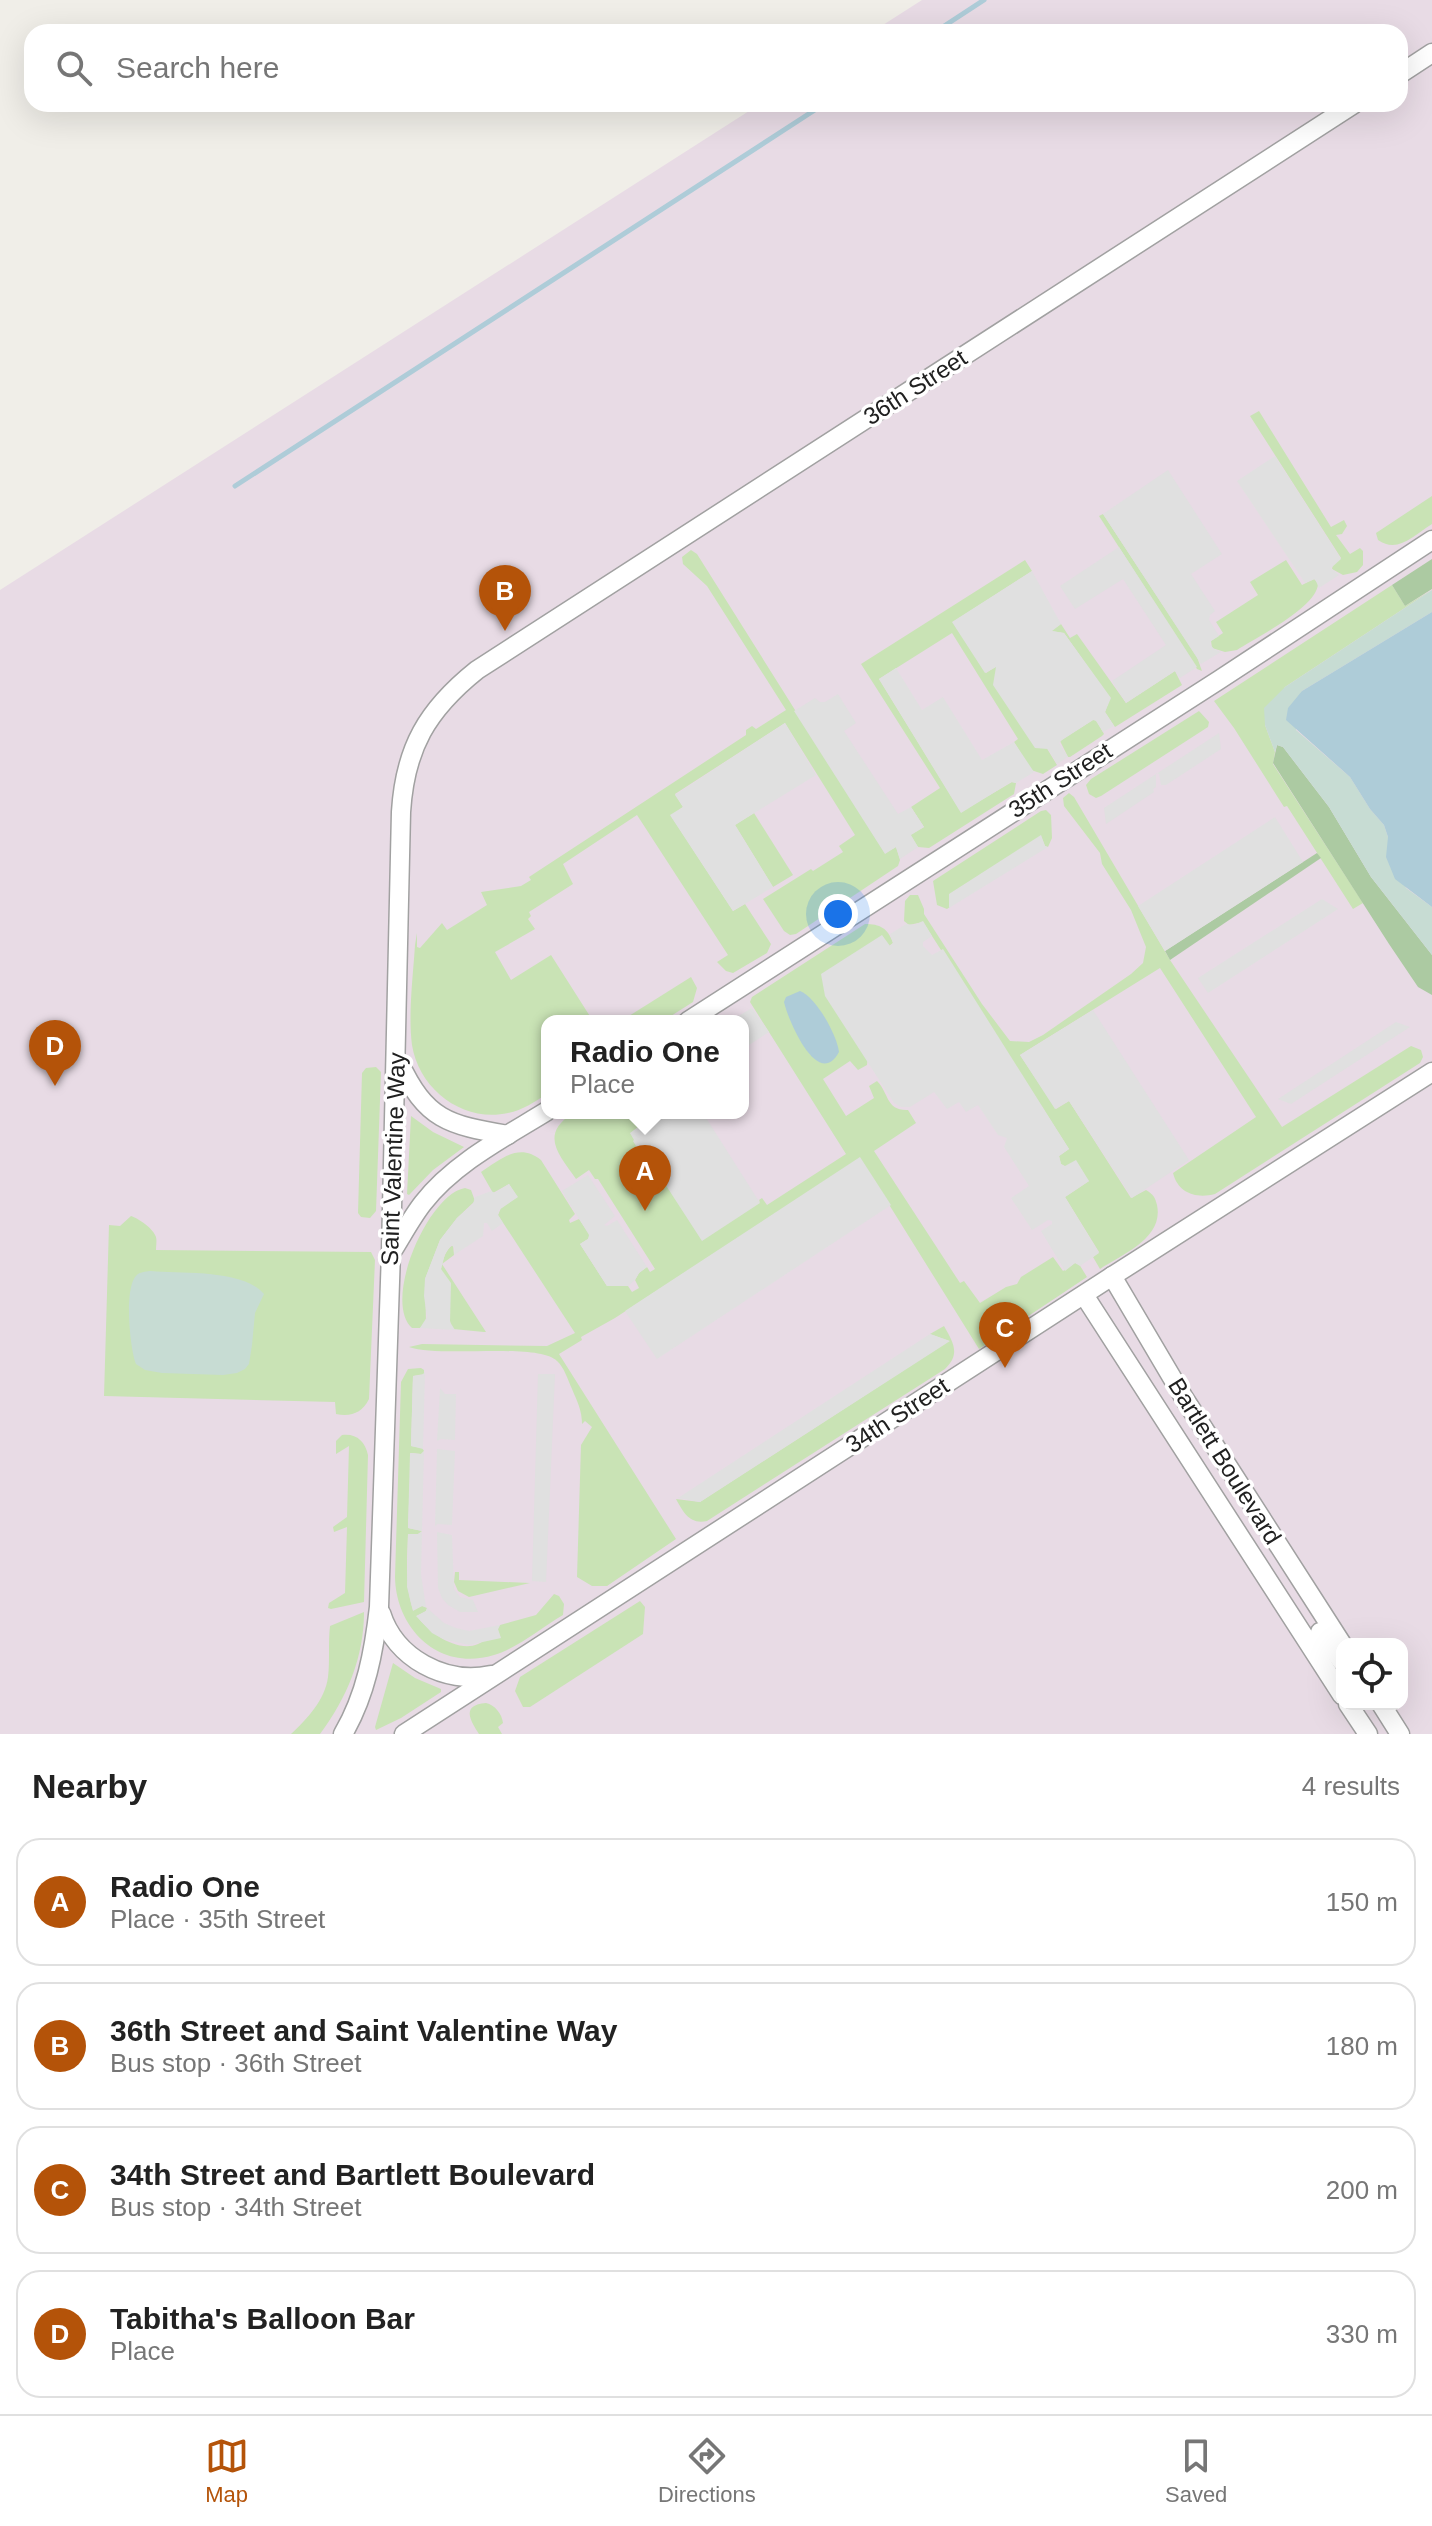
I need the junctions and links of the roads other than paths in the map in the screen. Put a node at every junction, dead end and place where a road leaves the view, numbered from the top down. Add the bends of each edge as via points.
1 (1432, 53) edge
2 (1408, 69) edge
3 (1342, 112) edge
4 (1432, 540) edge
5 (477, 670) joint
6 (697, 1015) edge
7 (396, 1057) junction
8 (1432, 1072) edge
9 (541, 1115) edge
10 (508, 1135) junction
11 (391, 1252) junction
12 (1112, 1276) junction
13 (1084, 1295) junction
14 (1267, 1578) junction
15 (379, 1607) junction
16 (1338, 1638) edge
17 (1336, 1655) edge
18 (368, 1673) junction
19 (496, 1674) junction
20 (1336, 1686) edge
21 (1352, 1710) edge
22 (1385, 1710) edge
23 (347, 1728) edge
24 (331, 1734) edge
25 (404, 1734) edge
26 (1368, 1734) edge
27 (1400, 1734) edge

1 - 2 street
3 - 5 street, 36th Street
4 - 6 street, 35th Street
5 - 7 street, Saint Valentine Way via 426,722 405,783
7 - 10 street via 426,1107 466,1128
7 - 11 street, Saint Valentine Way
8 - 12 street, 34th Street
9 - 10 street
10 - 11 street via 444,1181
11 - 15 street, Saint Valentine Way
12 - 13 street, 34th Street
12 - 16 street, Bartlett Boulevard
13 - 14 street, Bartlett Boulevard
13 - 19 street, 34th Street
14 - 17 street, Bartlett Boulevard via 1285,1578
14 - 20 street, Bartlett Boulevard
15 - 18 street, Saint Valentine Way
15 - 19 street via 386,1630 417,1661 459,1677
18 - 23 street, Saint Valentine Way
18 - 24 street, Saint Valentine Way
19 - 25 street, 34th Street
21 - 26 street
22 - 27 street

